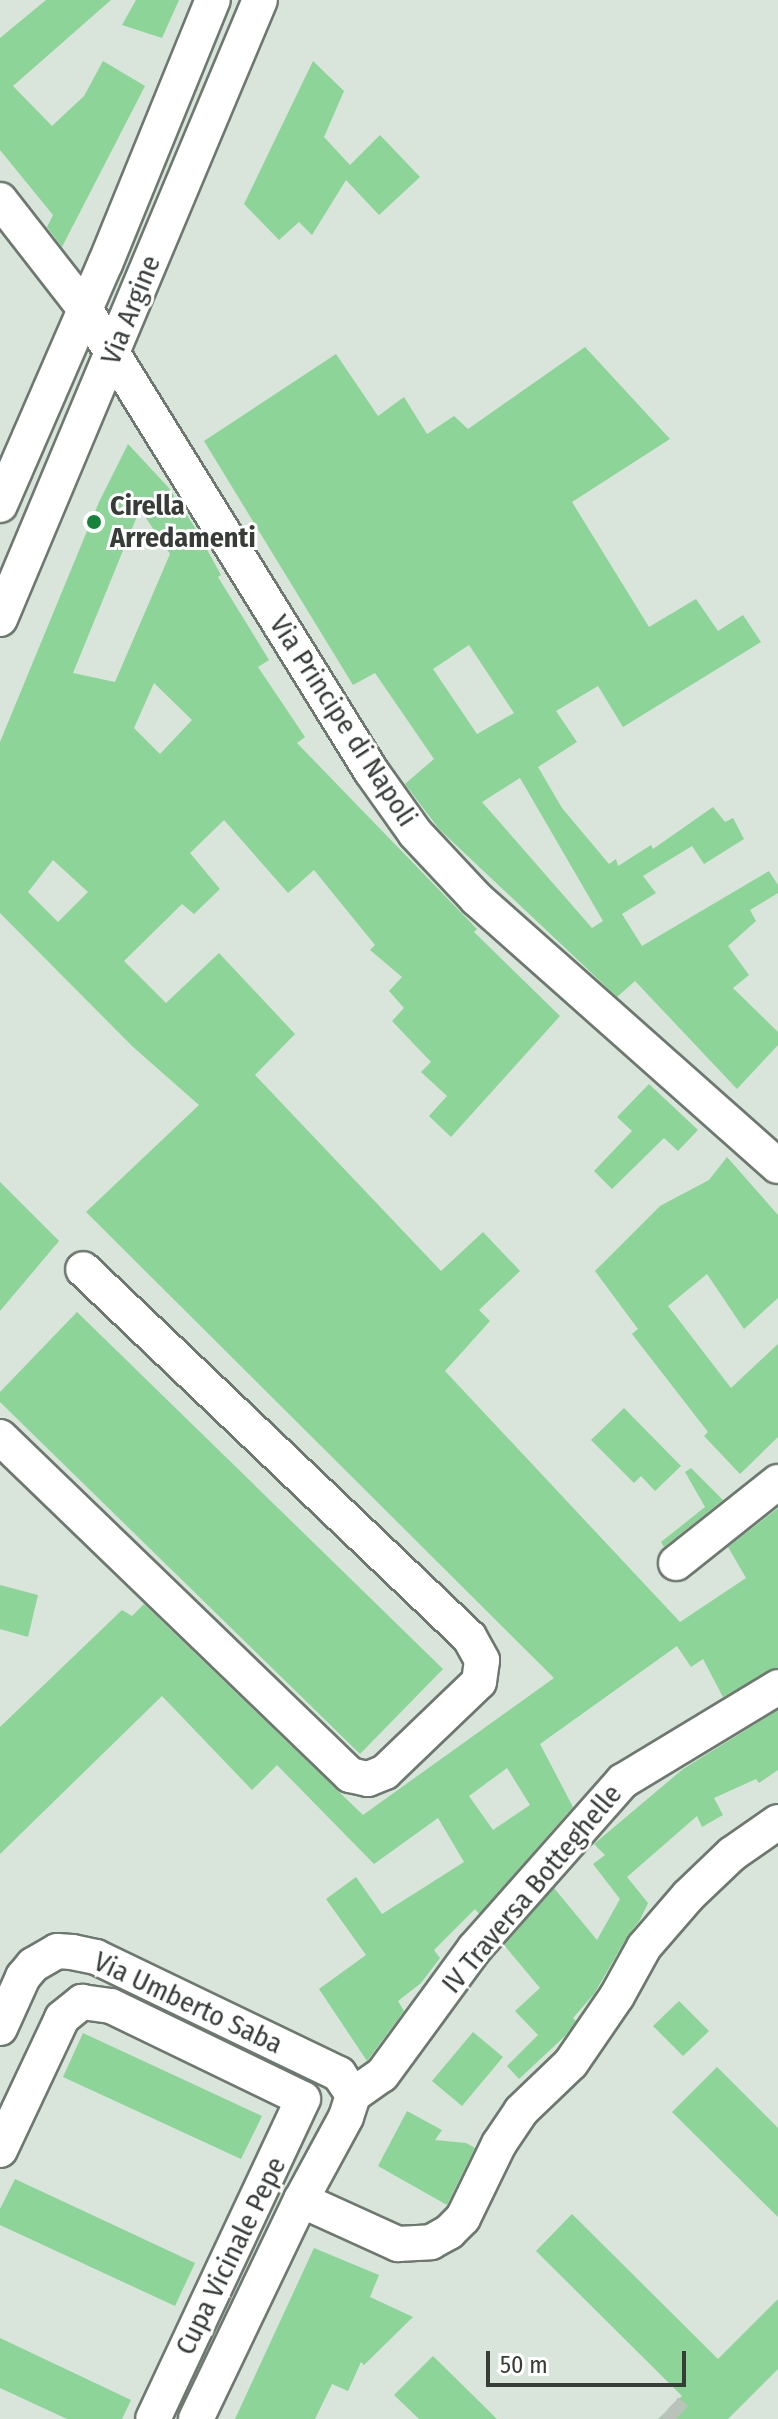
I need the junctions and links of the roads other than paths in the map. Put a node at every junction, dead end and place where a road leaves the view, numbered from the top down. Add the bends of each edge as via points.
1 (213, 0) edge
2 (260, 0) edge
3 (0, 200) edge
4 (85, 309) junction
5 (113, 353) junction
6 (8, 465) edge
7 (0, 505) edge
8 (0, 619) edge
9 (778, 1166) edge
10 (83, 1269) dead end
11 (0, 1437) edge
12 (778, 1482) edge
13 (676, 1563) dead end
14 (778, 1687) edge
15 (778, 1822) edge
16 (0, 2028) edge
17 (299, 2094) joint
18 (353, 2095) junction
19 (0, 2150) edge
20 (301, 2200) junction
21 (153, 2419) edge
22 (196, 2419) edge

1 - 4 street, Via Argine
2 - 5 street, Via Argine
3 - 4 street
4 - 5 street, Via Principe di Napoli
4 - 6 street, Via Argine
5 - 8 street, Via Argine
5 - 9 street, Via Principe di Napoli via 371,771 415,833 477,899
6 - 7 street, Via Argine
10 - 11 street via 469,1637 482,1660 479,1682 385,1772 368,1779 350,1775
12 - 13 street
14 - 18 street, IV Traversa Botteghelle via 623,1781 475,1948 382,2075
15 - 20 street via 721,1865 644,1947 571,2063 521,2111 463,2218 449,2232 431,2242 398,2244
16 - 18 street, Via Umberto Saba via 33,1965 57,1951 72,1952 96,1957 339,2074
17 - 19 street, Via Umberto Saba via 111,2006 82,2002 62,2018
17 - 21 street, Cupa Vicinale Pepe via 303,2104
18 - 20 street, Cupa Vicinale Pepe
20 - 22 street, Cupa Vicinale Pepe

